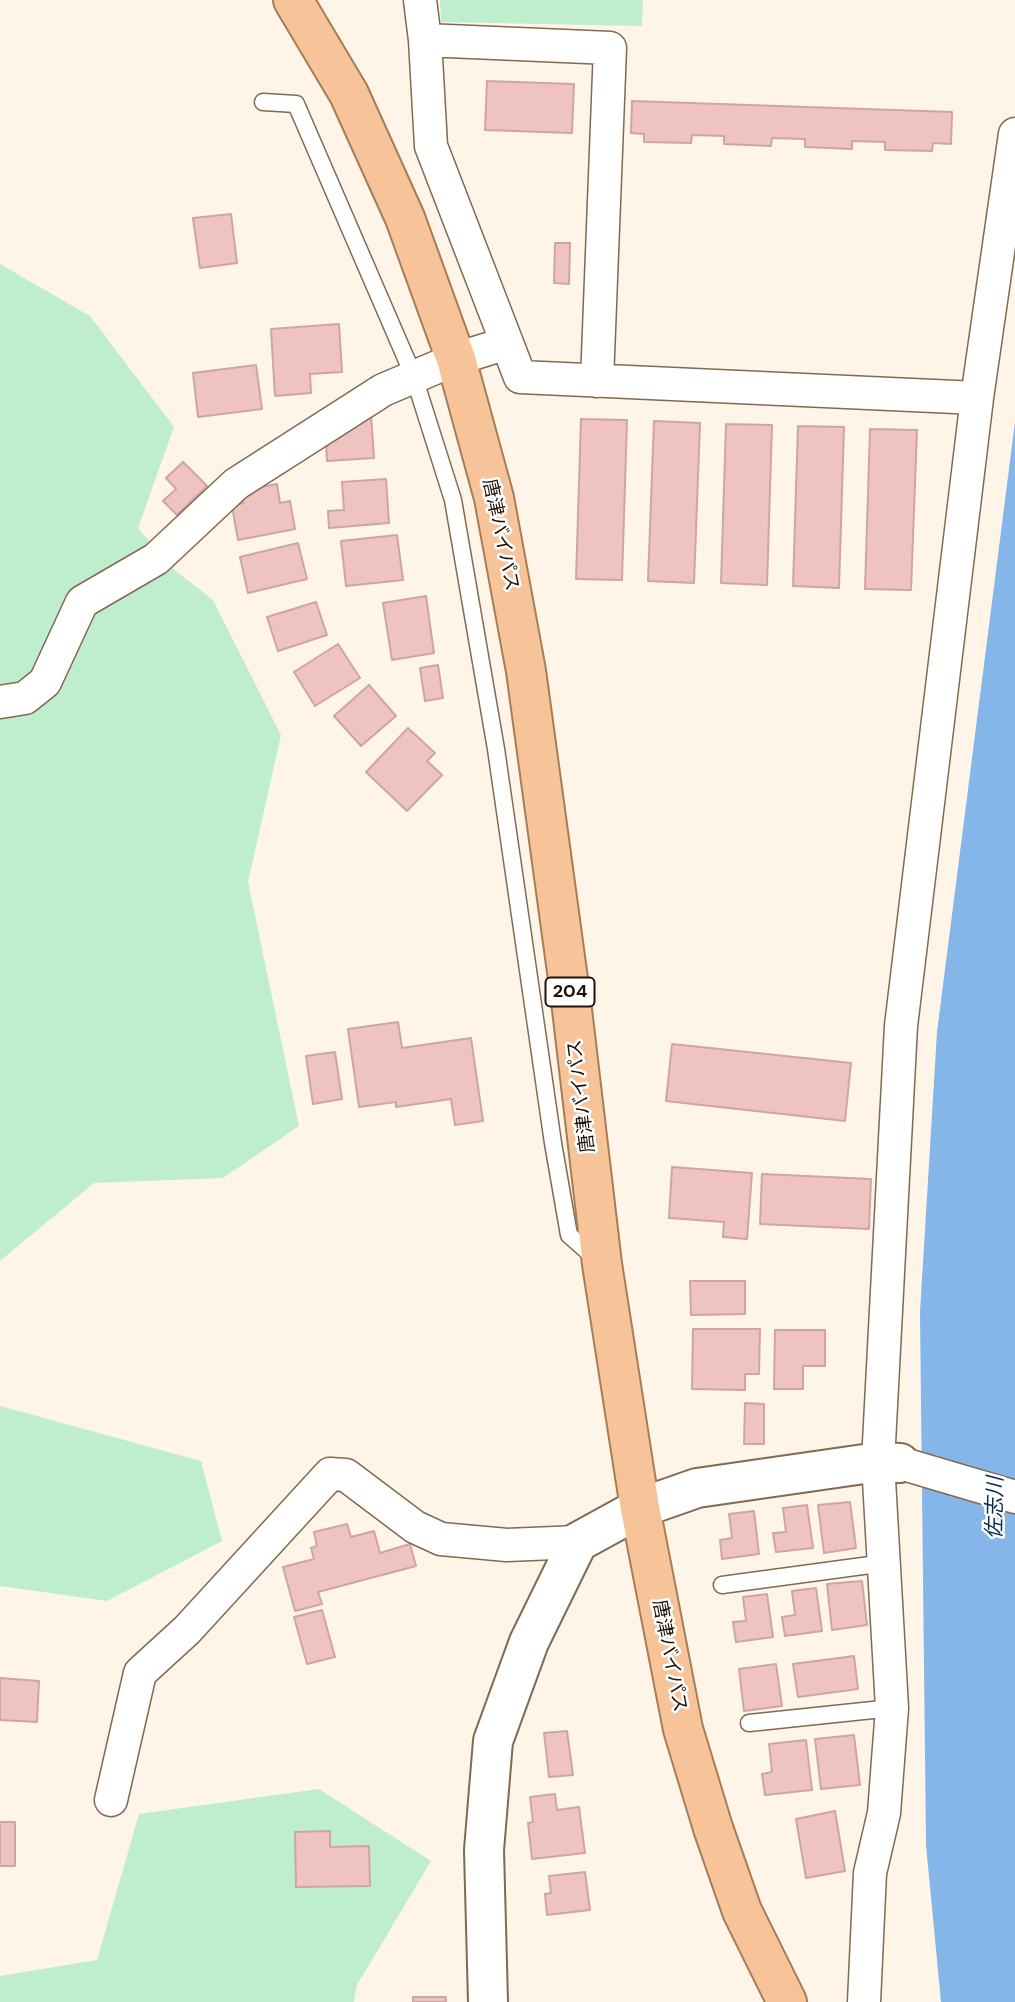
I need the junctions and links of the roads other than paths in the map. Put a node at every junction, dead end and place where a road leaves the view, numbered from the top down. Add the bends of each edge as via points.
1 (293, 0) edge
2 (420, 0) edge
3 (425, 40) junction
4 (263, 102) dead end
5 (1015, 134) edge
6 (507, 343) junction
7 (456, 359) junction
8 (414, 377) junction
9 (597, 381) junction
10 (977, 398) junction
11 (0, 702) edge
12 (602, 1264) junction
13 (889, 1463) junction
14 (1015, 1497) edge
15 (640, 1508) junction
16 (578, 1542) junction
17 (885, 1563) junction
18 (722, 1585) dead end
19 (892, 1707) junction
20 (749, 1723) dead end
21 (111, 1800) dead end
22 (488, 2002) edge
23 (787, 2002) edge
24 (864, 2002) edge

1 - 7 highway, 唐津バイパス / 204 via 355,106 405,218
2 - 3 street
3 - 6 street via 431,146
3 - 9 street via 610,48
4 - 8 lane via 296,104
5 - 10 street
6 - 7 street
6 - 9 street via 520,377
7 - 8 street
7 - 12 highway, 唐津バイパス / 204 via 494,498 526,671
8 - 11 street via 383,390 236,484 156,559 82,602 45,682 24,698
8 - 12 lane via 453,500 496,749 569,1235
9 - 10 street
10 - 13 street via 901,1026
12 - 15 highway, 唐津バイパス / 204
13 - 14 street
13 - 15 street via 697,1488
13 - 17 street
15 - 16 street
15 - 23 highway, 唐津バイパス / 204 via 683,1729 742,1911
16 - 21 street via 507,1545 440,1539 415,1527 346,1475 330,1474 187,1630 140,1673
16 - 22 street via 528,1642 493,1741 484,1850
17 - 18 lane
17 - 19 street
19 - 20 lane
19 - 24 street via 884,1813 870,1873

